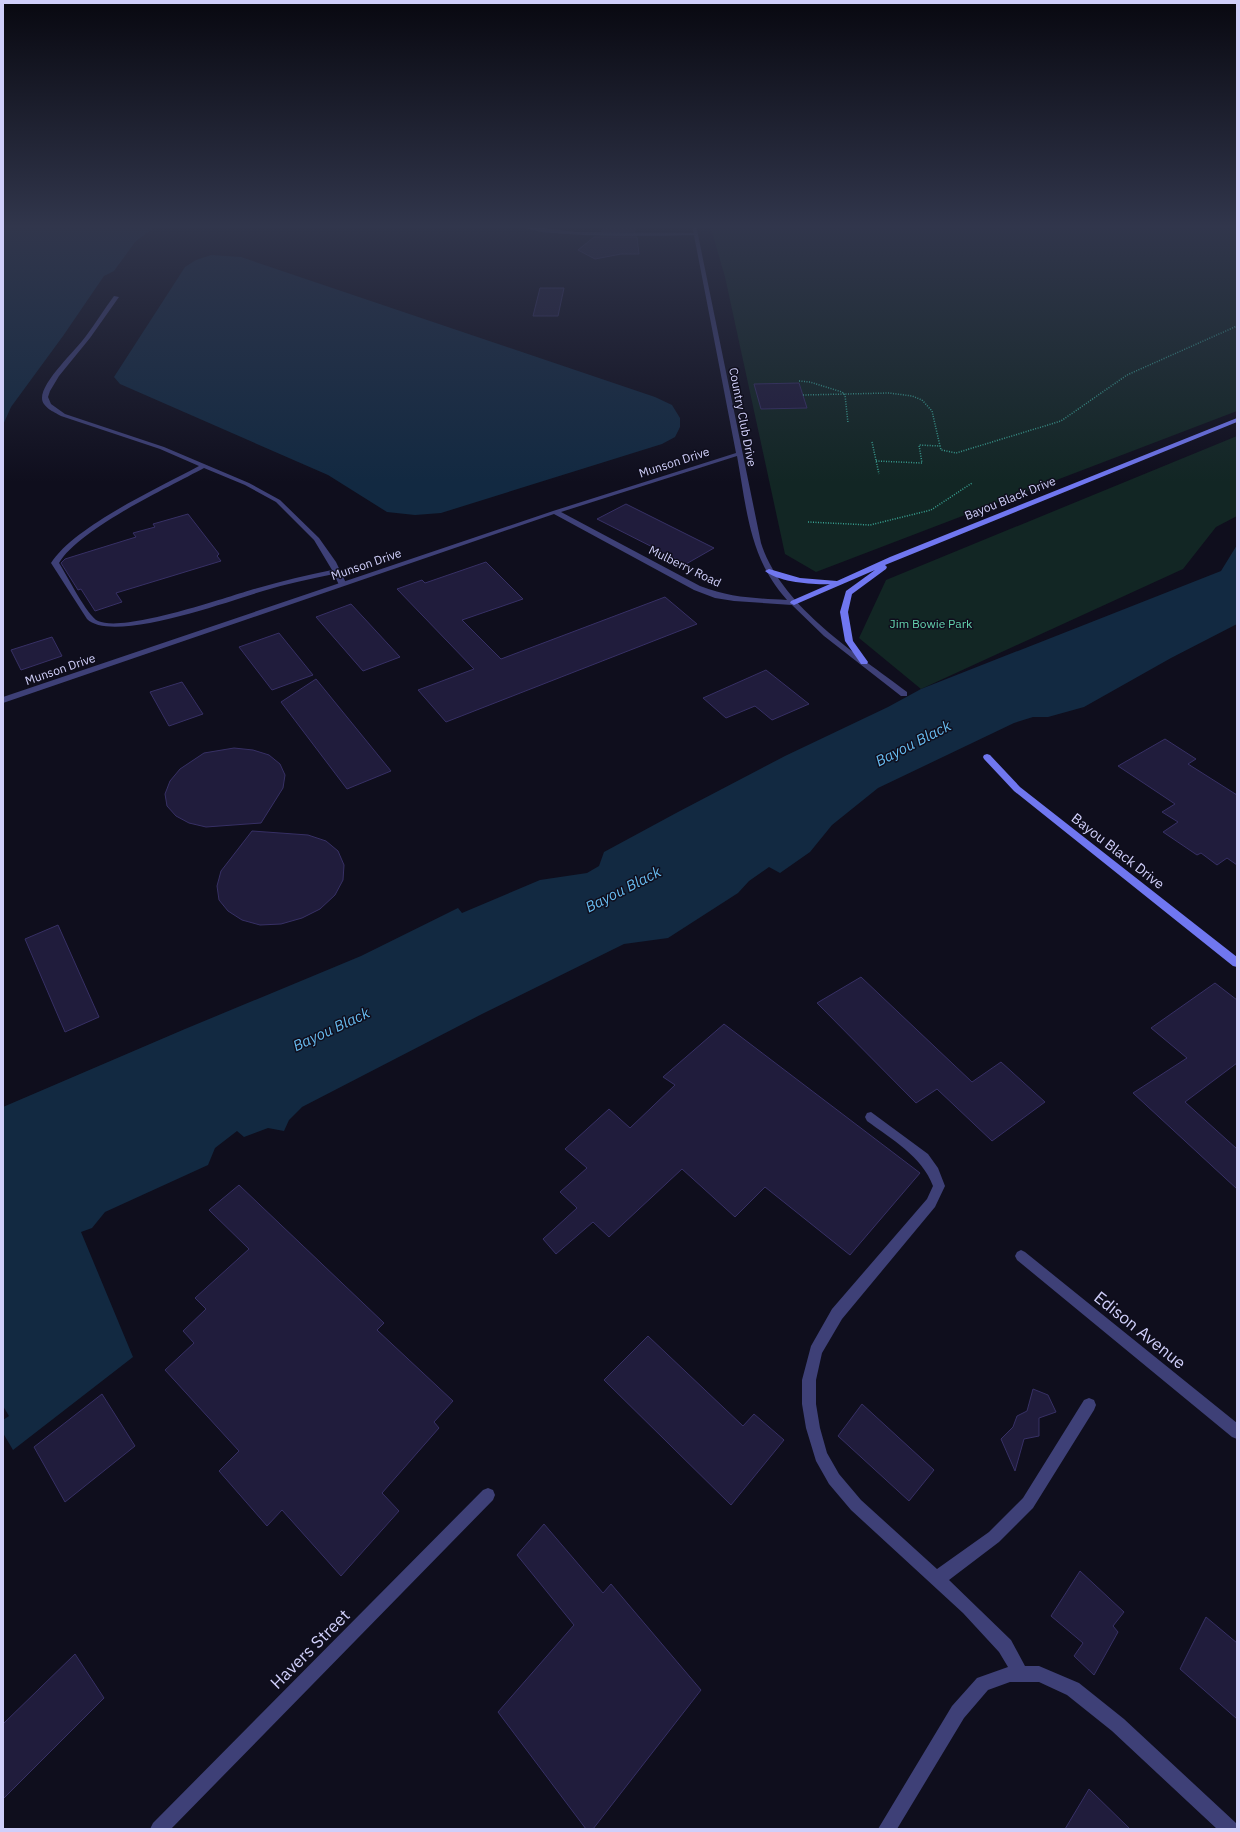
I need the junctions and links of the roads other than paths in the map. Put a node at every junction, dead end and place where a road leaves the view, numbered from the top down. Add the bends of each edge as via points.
1 (106, 310) edge
2 (711, 310) edge
3 (1237, 420) edge
4 (738, 454) junction
5 (203, 466) junction
6 (555, 512) junction
7 (893, 559) junction
8 (336, 571) junction
9 (769, 571) junction
10 (840, 582) junction
11 (342, 584) junction
12 (794, 603) junction
13 (864, 662) junction
14 (904, 694) dead end
15 (3, 700) edge
16 (987, 756) dead end
17 (1237, 963) edge
18 (871, 1117) dead end
19 (1021, 1256) dead end
20 (1090, 1405) dead end
21 (1237, 1432) edge
22 (488, 1495) dead end
23 (937, 1579) junction
24 (1021, 1674) junction
25 (159, 1829) edge
26 (887, 1829) edge
27 (1230, 1829) edge

1 - 5 street via 52,382 45,398 47,403 63,415 137,438
2 - 4 street, Country Club Drive
3 - 7 street, Bayou Black Drive
4 - 6 street, Munson Drive
4 - 9 street, Country Club Drive via 757,544
5 - 8 street via 247,484 278,501 317,539
5 - 8 street via 125,509 72,543 55,559 55,564 94,622 115,626 140,623
6 - 11 street, Munson Drive
6 - 12 street, Mulberry Road via 697,588 718,596
7 - 10 street, Bayou Black Drive
7 - 13 street via 849,593 844,612 849,641
8 - 11 street
9 - 10 street via 799,582
9 - 12 street, Country Club Drive
10 - 12 street, Bayou Black Drive
11 - 15 street, Munson Drive
12 - 13 street via 826,634
13 - 14 street
16 - 17 street, Bayou Black Drive via 1018,789
18 - 23 street via 924,1158 934,1172 939,1186 931,1203 837,1314 816,1350 809,1380 809,1404 821,1456 834,1479 856,1505
19 - 21 street, Edison Avenue
20 - 23 street via 1028,1503 994,1536
22 - 25 street, Havers Street
23 - 24 street via 1005,1646
24 - 26 street via 1010,1674 983,1684 958,1712
24 - 27 street via 1039,1674 1073,1689 1118,1725

